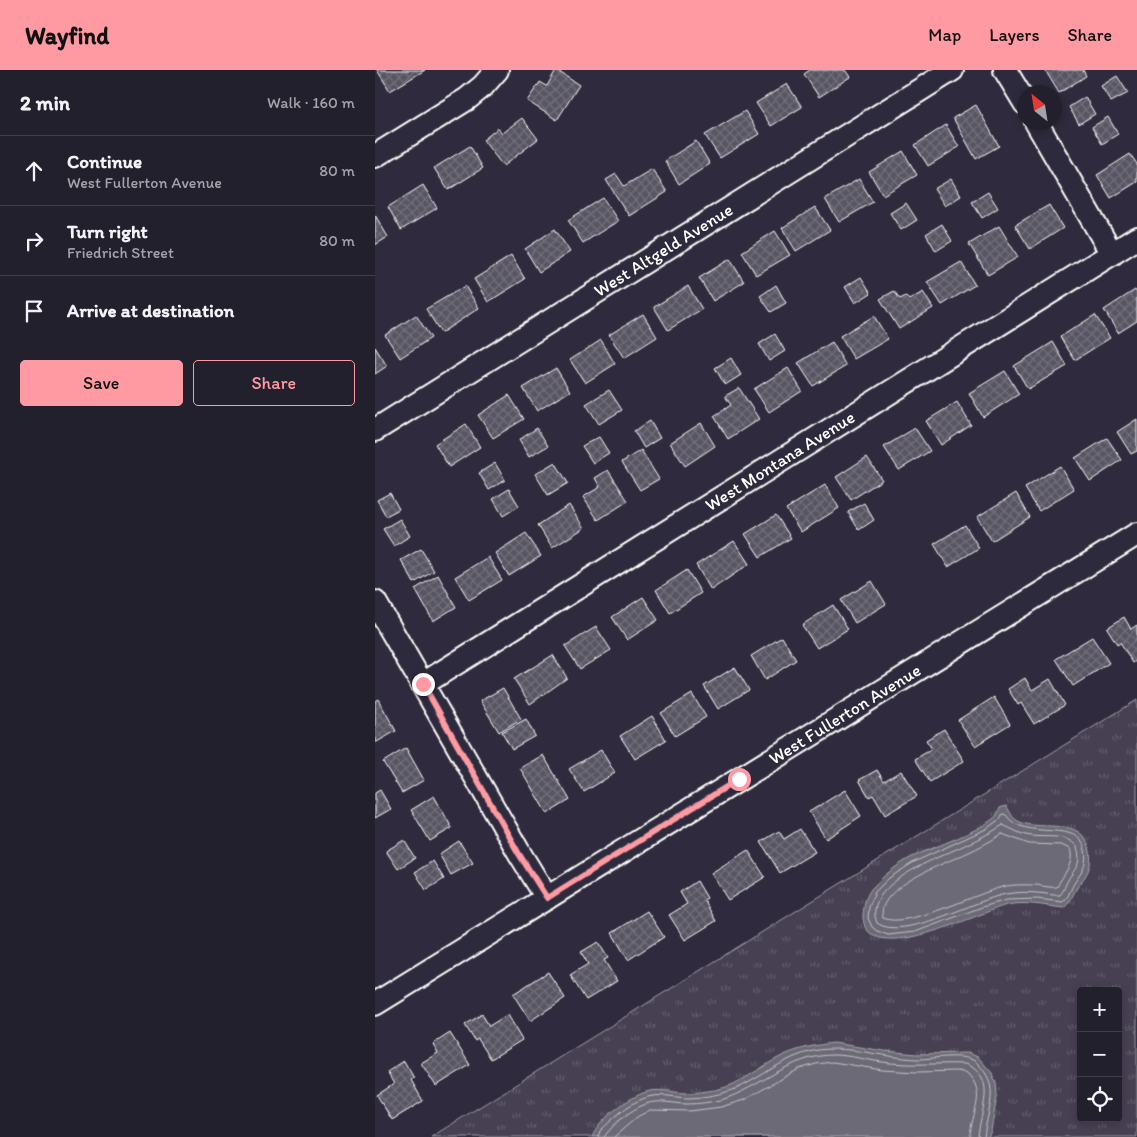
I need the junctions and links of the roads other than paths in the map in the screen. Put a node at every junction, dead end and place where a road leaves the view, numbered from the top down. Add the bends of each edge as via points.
1 (497, 70) edge
2 (952, 70) edge
3 (1005, 70) edge
4 (1017, 90) edge
5 (1041, 130) edge
6 (378, 149) edge
7 (1137, 238) edge
8 (1112, 254) junction
9 (375, 430) edge
10 (1137, 534) edge
11 (375, 602) edge
12 (423, 684) junction
13 (547, 898) junction
14 (375, 1004) edge

1 - 6 street via 467,100
2 - 9 street, West Altgeld Avenue
3 - 4 street
5 - 8 street
7 - 8 street, West Montana Avenue
8 - 12 street, West Montana Avenue
10 - 13 street, West Fullerton Avenue
11 - 12 street
12 - 13 street
13 - 14 street, West Fullerton Avenue

